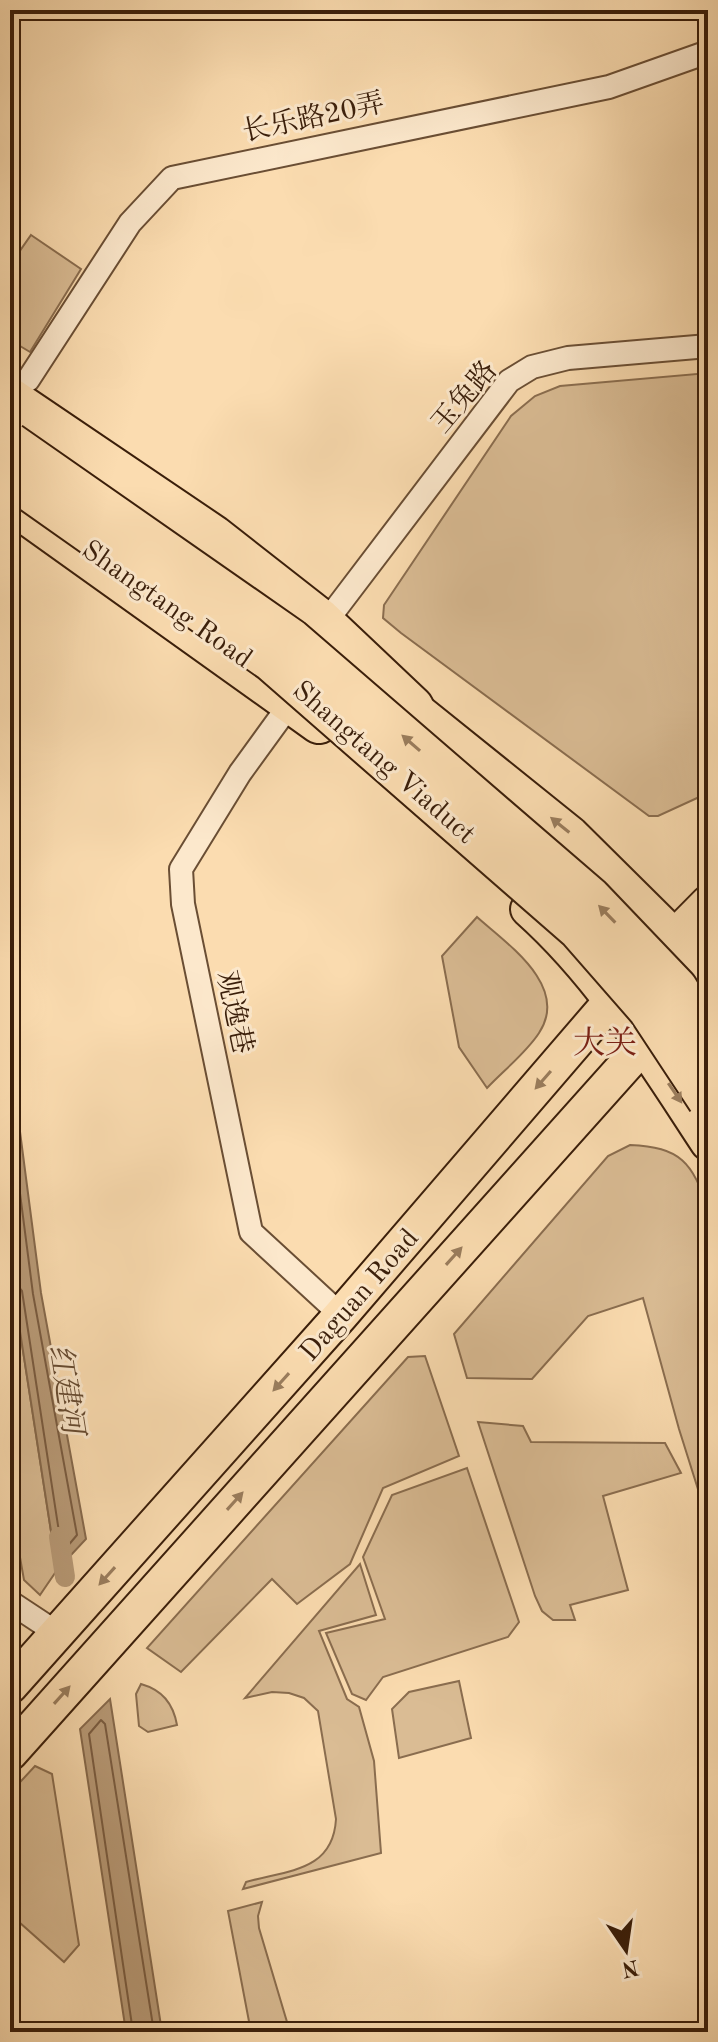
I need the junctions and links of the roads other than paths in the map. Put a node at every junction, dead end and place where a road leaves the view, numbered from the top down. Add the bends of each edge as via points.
1 (708, 52) edge
2 (708, 346) edge
3 (19, 389) edge
4 (10, 421) edge
5 (10, 443) edge
6 (10, 477) edge
7 (10, 491) edge
8 (10, 502) edge
9 (335, 610) dead end
10 (413, 707) junction
11 (285, 711) dead end
12 (329, 731) junction
13 (708, 903) edge
14 (676, 938) junction
15 (707, 977) edge
16 (612, 1000) junction
17 (708, 1040) edge
18 (642, 1044) junction
19 (708, 1100) edge
20 (708, 1143) edge
21 (341, 1315) junction
22 (10, 1602) edge
23 (57, 1633) junction
24 (10, 1686) edge
25 (10, 1753) edge

1 - 3 street, 长乐路20弄 via 609,87 172,178 130,223
2 - 9 street, 玉兔路 via 568,358 532,367 509,381
3 - 10 highway via 320,619
4 - 10 main road, Shangtang Road
17 -> 5 highway, Shangtang Viaduct, bridge via 677,988 591,898 291,639
6 - 19 highway, Shangtang Viaduct, bridge via 271,661 579,930 648,1009
7 - 12 main road, Shangtang Road via 276,680
8 - 12 highway
14 -> 10 main road, Shangtang Road via 571,834
11 - 21 street, 观逸巷 via 181,869 183,904 251,1232
12 - 16 main road, Shangtang Road via 552,930
13 - 14 main road, Daguan Road
14 - 15 main road, Shangtang Road
14 - 16 main road, Daguan Road
15 - 18 main road, Daguan Road
16 - 18 main road, Shangtang Road
16 -> 21 main road, Daguan Road
18 -> 20 main road, Shangtang Road
25 -> 18 main road, Daguan Road
21 -> 23 main road, Daguan Road
22 - 23 street
23 - 24 main road, Daguan Road

